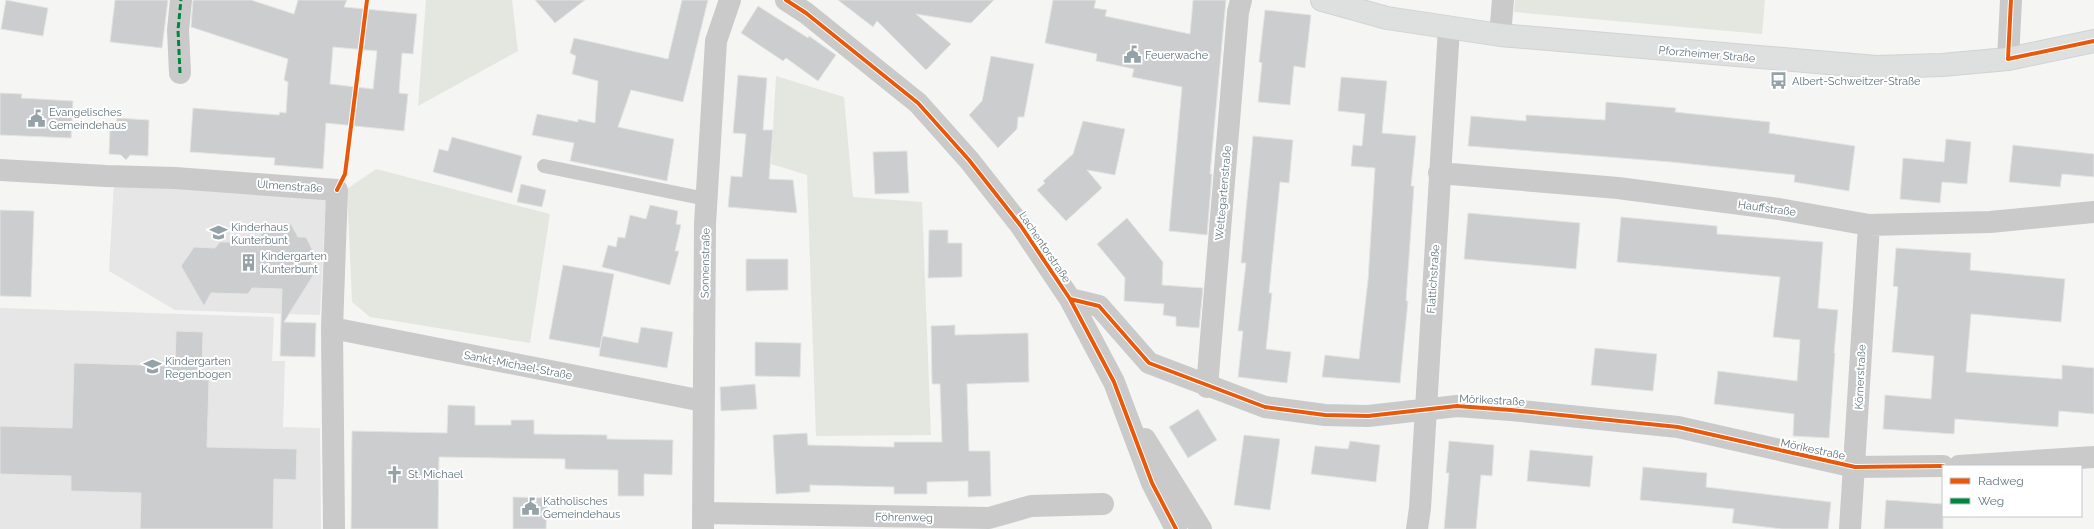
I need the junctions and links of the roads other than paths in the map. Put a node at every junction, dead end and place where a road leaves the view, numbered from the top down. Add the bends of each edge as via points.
1 (181, 0) edge
2 (730, 0) edge
3 (786, 0) edge
4 (1241, 0) edge
5 (1322, 0) edge
6 (1504, 0) edge
7 (2011, 0) edge
8 (1449, 28) junction
9 (1500, 35) junction
10 (2094, 41) edge
11 (2008, 59) junction
12 (180, 73) dead end
13 (544, 166) dead end
14 (0, 170) edge
15 (1439, 173) junction
16 (706, 199) junction
17 (2094, 212) edge
18 (1869, 225) junction
19 (1070, 299) junction
20 (332, 328) junction
21 (1208, 387) junction
22 (703, 401) junction
23 (1425, 410) junction
24 (1128, 418) junction
25 (2094, 457) edge
26 (1974, 465) edge
27 (1942, 466) edge
28 (1855, 468) junction
29 (1103, 504) dead end
30 (703, 521) edge
31 (334, 529) edge
32 (1176, 529) edge
33 (1201, 529) edge
34 (1416, 529) edge
35 (1850, 529) edge

1 - 12 street via 178,30
2 - 16 street, Sonnenstraße via 716,41
3 - 19 street, Lachentorstraße via 918,102 1017,220
4 - 21 street, Wettegartenstraße via 1237,19
5 - 8 street, Pforzheimer Straße via 1387,18
6 - 9 street
7 - 11 street
8 - 9 street, Pforzheimer Straße
8 - 15 street, Flattichstraße
9 - 11 street, Pforzheimer Straße via 1593,45 1876,67
10 - 11 street, Pforzheimer Straße
13 - 16 lane
14 - 20 street, Ulmenstraße via 175,178 337,190
15 - 18 street, Hauffstraße via 1618,188 1779,209
15 - 23 street, Flattichstraße
16 - 22 street, Sonnenstraße
17 - 18 street, Hauffstraße via 1990,222
18 - 28 street, Körnerstraße
19 - 21 street, Mörikestraße via 1099,306 1149,363
19 - 24 street, Lachentorstraße via 1116,386
20 - 22 street, Sankt-Michael-Straße
20 - 31 street, Ulmenstraße
21 - 23 street, Mörikestraße via 1265,407 1325,414 1368,416
22 - 30 street, Sonnenstraße
23 - 28 street, Mörikestraße via 1457,406 1678,427
23 - 34 street, Flattichstraße via 1420,508
24 - 32 street, Lachentorstraße via 1152,483
24 - 33 street, Lachentorstraße via 1168,473
25 - 26 street
27 - 28 street, Mörikestraße
28 - 35 street, Körnerstraße
29 - 30 street, Föhrenweg via 1031,506 989,518

